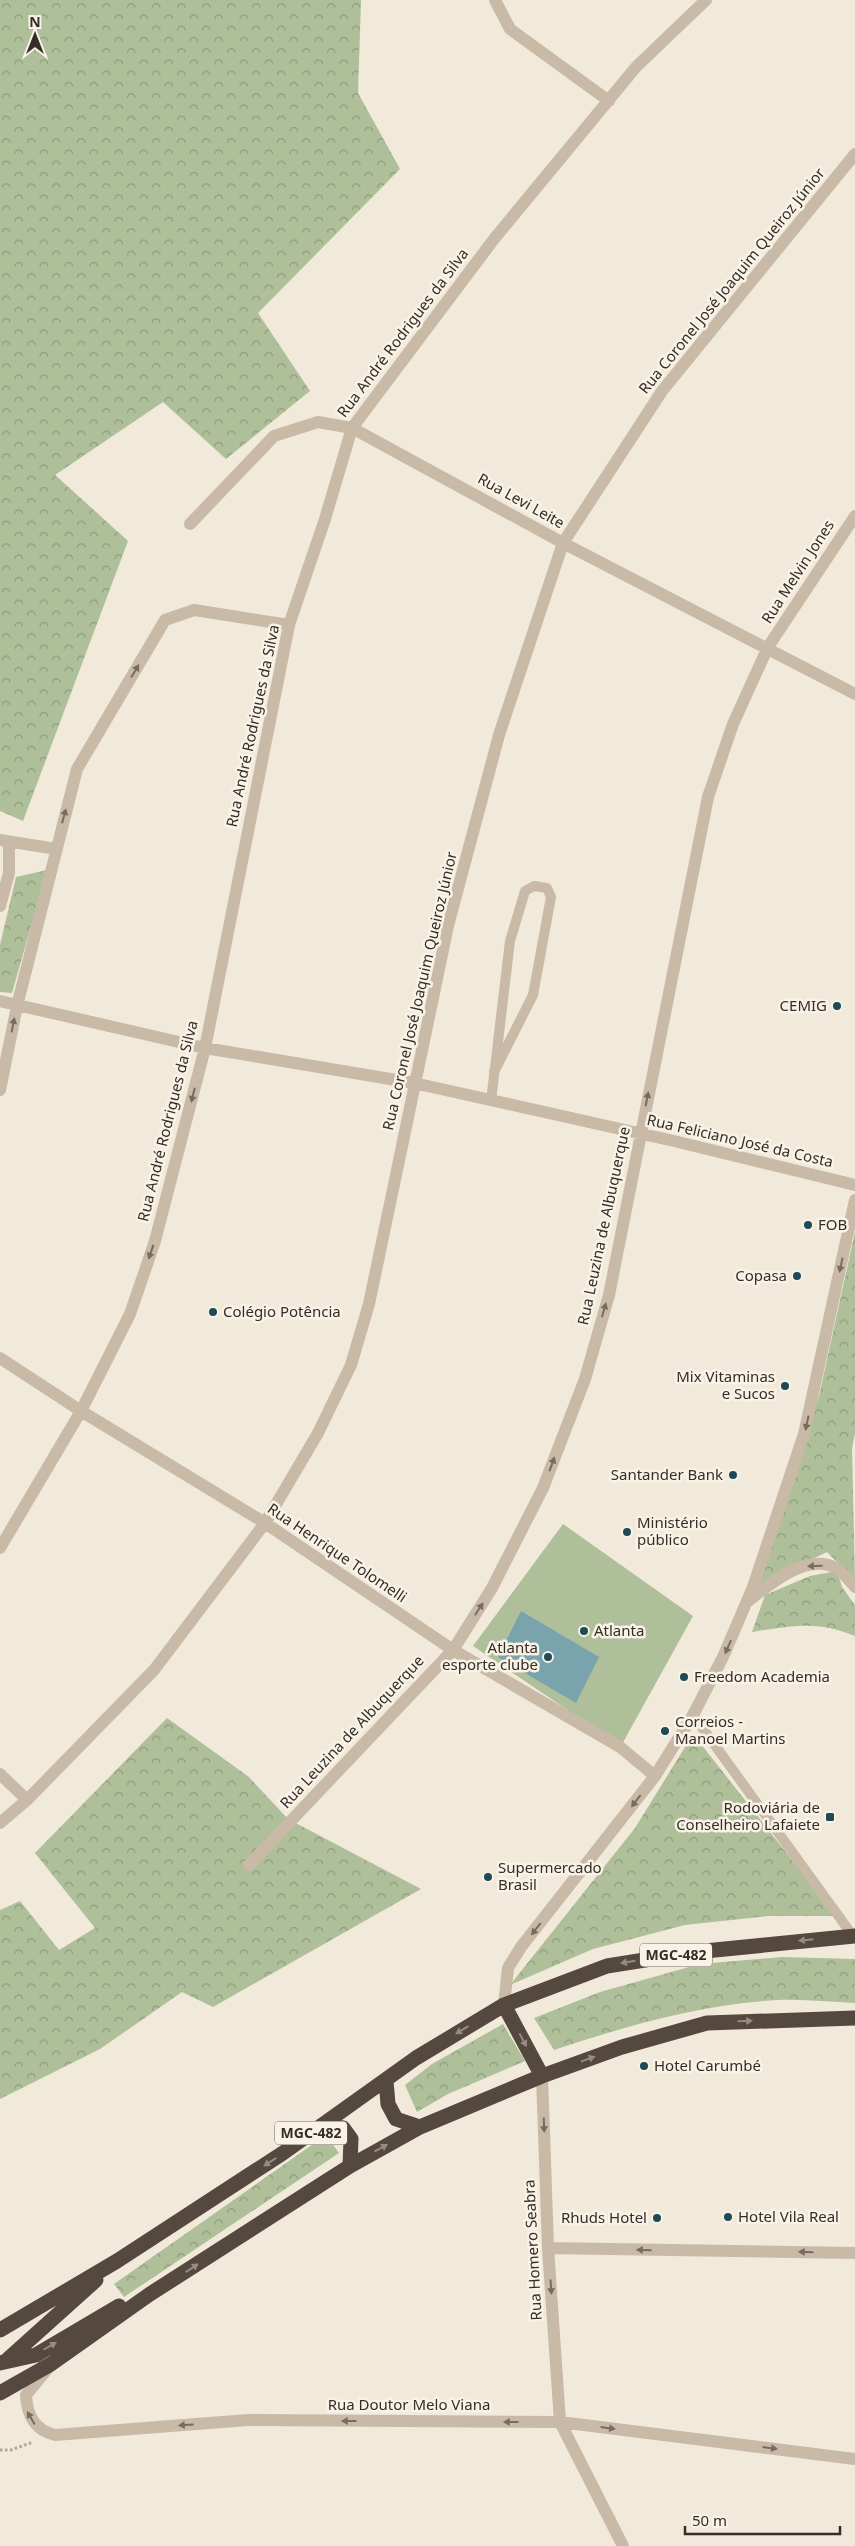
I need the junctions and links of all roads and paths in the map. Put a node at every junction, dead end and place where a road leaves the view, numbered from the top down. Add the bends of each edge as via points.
1 (495, 0) edge
2 (706, 0) edge
3 (609, 101) junction
4 (855, 154) edge
5 (352, 428) junction
6 (855, 516) edge
7 (190, 524) dead end
8 (563, 543) junction
9 (290, 625) junction
10 (768, 647) junction
11 (855, 694) edge
12 (4, 842) edge
13 (56, 849) junction
14 (0, 906) edge
15 (0, 1001) edge
16 (17, 1006) junction
17 (205, 1048) junction
18 (494, 1072) junction
19 (414, 1083) junction
20 (0, 1090) edge
21 (491, 1101) junction
22 (640, 1134) junction
23 (855, 1186) edge
24 (855, 1200) edge
25 (0, 1358) edge
26 (80, 1411) junction
27 (265, 1524) junction
28 (0, 1548) edge
29 (855, 1587) edge
30 (747, 1602) junction
31 (453, 1650) junction
32 (693, 1715) junction
33 (0, 1774) edge
34 (656, 1776) junction
35 (27, 1800) junction
36 (0, 1823) edge
37 (249, 1865) dead end
38 (854, 1936) edge
39 (504, 2004) junction
40 (855, 2018) edge
41 (542, 2076) junction
42 (386, 2081) junction
43 (322, 2125) junction
44 (420, 2127) junction
45 (350, 2166) junction
46 (548, 2248) junction
47 (855, 2253) edge
48 (118, 2261) junction
49 (150, 2294) junction
50 (0, 2330) edge
51 (2, 2364) edge
52 (51, 2364) junction
53 (0, 2392) edge
54 (560, 2422) junction
55 (55, 2435) junction
56 (0, 2450) edge
57 (855, 2459) edge
58 (623, 2546) edge

1 - 3 street via 510,29
2 - 3 street, Rua André Rodrigues da Silva via 636,67
3 - 5 street, Rua André Rodrigues da Silva via 494,239
4 - 8 street, Rua Coronel José Joaquim Queiroz Júnior via 662,391
5 - 7 street, Rua Levi Leite via 318,422 274,436
5 - 8 street, Rua Levi Leite
5 - 9 street, Rua André Rodrigues da Silva
6 - 10 street, Rua Melvin Jones
8 - 10 street, Rua Levi Leite
8 - 19 street, Rua Coronel José Joaquim Queiroz Júnior via 499,735 448,926
13 -> 9 street via 77,769 165,620 194,610
9 - 17 street, Rua André Rodrigues da Silva
10 - 11 street, Rua Levi Leite
22 -> 10 street, Rua Leuzina de Albuquerque via 708,797 733,724
12 - 13 street
12 - 14 street via 9,873
13 - 16 street
15 - 16 street, Rua Feliciano José da Costa
16 - 17 street, Rua Feliciano José da Costa
20 -> 16 street
17 - 19 street, Rua Feliciano José da Costa
17 -> 26 street, Rua André Rodrigues da Silva via 155,1240 130,1314
18 - 18 lane via 510,942 525,890 534,886 547,888 550,897 533,995
18 - 21 lane
19 - 21 street, Rua Feliciano José da Costa
19 - 27 street, Rua Coronel José Joaquim Queiroz Júnior via 370,1304 351,1365 318,1433
21 - 22 street, Rua Feliciano José da Costa
22 - 23 street, Rua Feliciano José da Costa
31 -> 22 street, Rua Leuzina de Albuquerque via 492,1588 543,1488 582,1385 608,1295
24 -> 30 street via 804,1434
25 - 26 street, Rua Henrique Tolomelli
26 - 27 street, Rua Henrique Tolomelli
26 - 28 street, Rua André Rodrigues da Silva
27 - 31 street, Rua Henrique Tolomelli
27 - 35 street, Rua Coronel José Joaquim Queiroz Júnior via 154,1670
29 -> 30 street via 836,1568 799,1567 782,1575
30 -> 32 street
31 - 34 street, Rua Henrique Tolomelli via 620,1748
31 - 37 street, Rua Leuzina de Albuquerque
32 - 34 street
32 - 38 lane
33 - 35 street
34 -> 39 street via 521,1947 508,1968
35 - 36 street, Rua Coronel José Joaquim Queiroz Júnior
38 -> 39 highway, MGC-482 via 695,1952 607,1966
39 -> 41 highway
39 -> 42 highway, MGC-482 via 416,2058
41 -> 40 highway, MGC-482 via 622,2047 707,2023
41 - 44 highway, MGC-482
41 -> 46 street, Rua Homero Seabra
42 - 43 highway, MGC-482
42 - 44 highway via 388,2104 396,2120
43 - 45 highway via 343,2128 351,2140
43 -> 48 highway, MGC-482
45 -> 44 highway, MGC-482
49 -> 45 highway, MGC-482
47 -> 46 street
46 -> 54 street, Rua Homero Seabra
48 - 50 highway
48 - 51 highway, MGC-482
51 -> 49 highway via 36,2354 116,2308
49 - 52 highway, MGC-482
52 - 53 highway, MGC-482
55 -> 52 street via 36,2426 27,2411 26,2395
54 -> 55 street, Rua Doutor Melo Viana via 248,2420
54 -> 57 street, Rua Doutor Melo Viana
54 - 58 street
55 - 56 path via 10,2450

